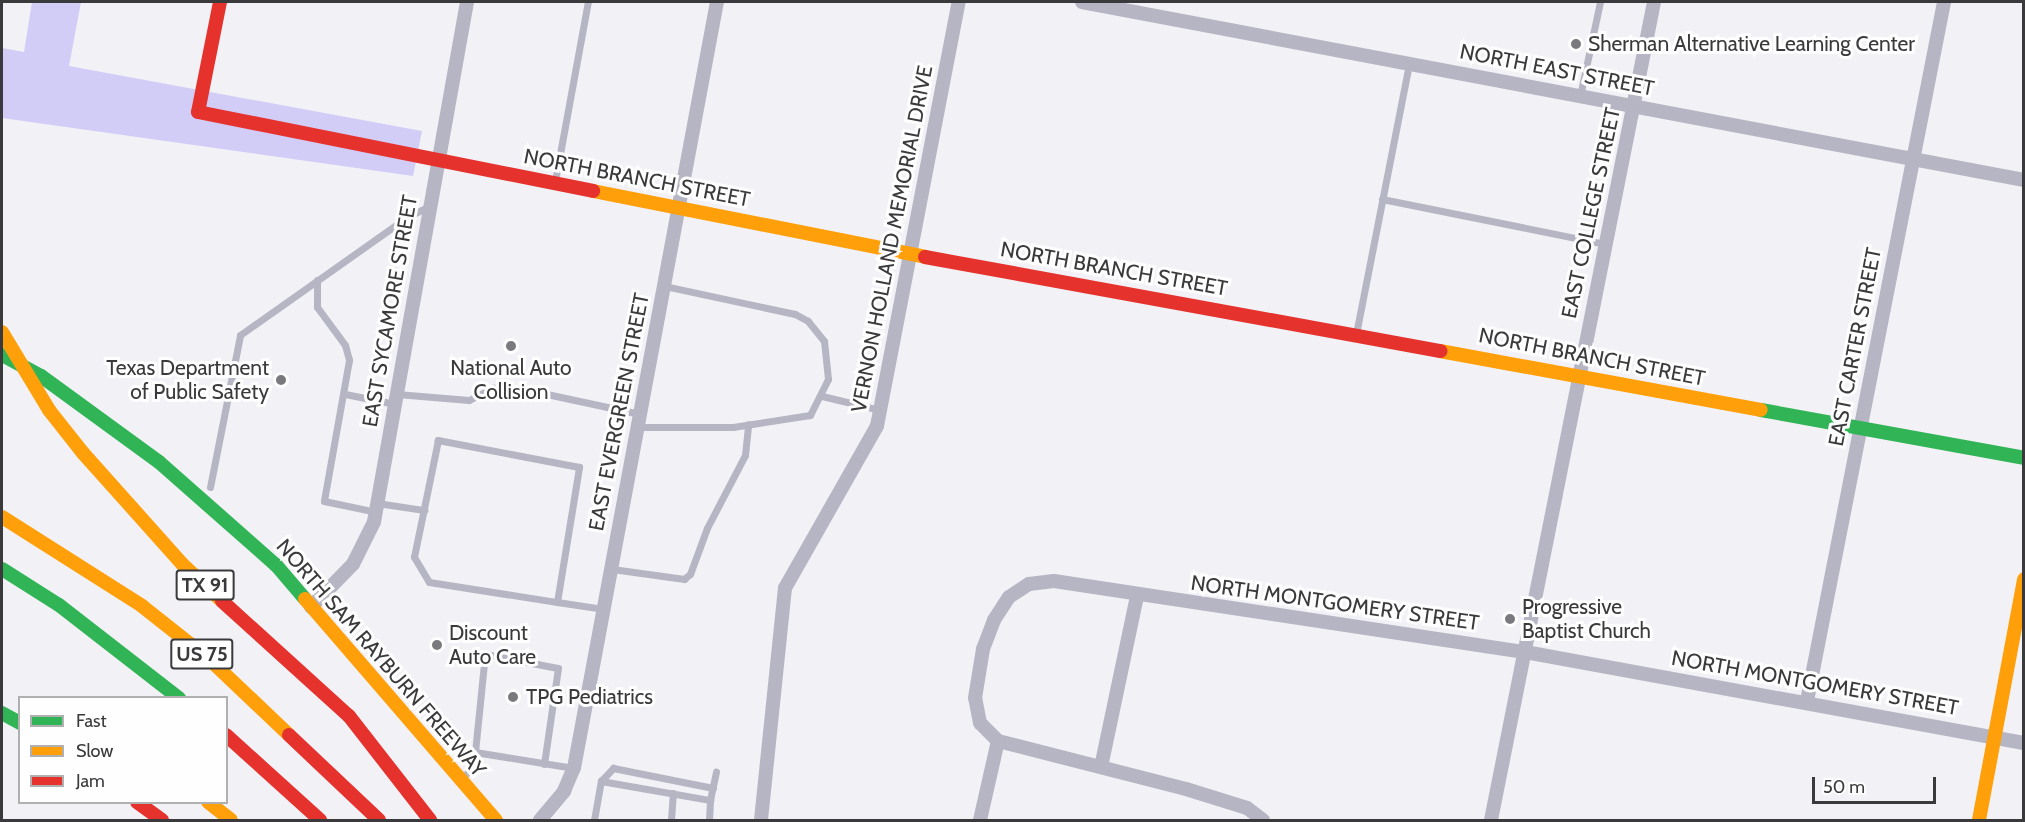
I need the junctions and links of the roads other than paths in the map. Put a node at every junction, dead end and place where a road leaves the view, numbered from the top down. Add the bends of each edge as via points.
1 (220, 2) edge
2 (467, 2) edge
3 (588, 2) edge
4 (717, 2) edge
5 (959, 2) edge
6 (1082, 2) edge
7 (1600, 2) edge
8 (1654, 2) edge
9 (1944, 2) edge
10 (1409, 63) junction
11 (1580, 96) junction
12 (1634, 106) junction
13 (438, 160) junction
14 (1914, 160) junction
15 (2024, 180) edge
16 (555, 183) junction
17 (1382, 199) junction
18 (430, 206) junction
19 (679, 208) junction
20 (1606, 244) junction
21 (913, 255) junction
22 (317, 280) junction
23 (664, 286) junction
24 (2, 332) edge
25 (1356, 334) junction
26 (2, 355) edge
27 (1580, 375) junction
28 (345, 394) junction
29 (822, 396) junction
30 (396, 399) junction
31 (880, 410) junction
32 (639, 420) junction
33 (748, 424) junction
34 (1860, 429) junction
35 (2024, 458) edge
36 (210, 487) dead end
37 (376, 507) junction
38 (424, 510) junction
39 (2, 517) edge
40 (2, 569) edge
41 (612, 569) junction
42 (2024, 579) edge
43 (1137, 596) junction
44 (556, 602) junction
45 (311, 606) junction
46 (604, 609) junction
47 (1525, 652) junction
48 (176, 696) edge
49 (1807, 701) junction
50 (2, 713) edge
51 (18, 722) edge
52 (228, 737) edge
53 (1994, 738) junction
54 (998, 741) junction
55 (2024, 743) edge
56 (475, 752) junction
57 (544, 764) junction
58 (1101, 767) junction
59 (574, 768) junction
60 (716, 772) dead end
61 (460, 780) junction
62 (601, 781) junction
63 (713, 788) junction
64 (673, 793) junction
65 (710, 800) junction
66 (140, 804) edge
67 (211, 804) edge
68 (162, 820) edge
69 (231, 820) edge
70 (320, 820) edge
71 (379, 820) edge
72 (430, 820) edge
73 (496, 820) edge
74 (540, 820) edge
75 (594, 820) edge
76 (671, 820) edge
77 (709, 820) edge
78 (761, 820) edge
79 (980, 820) edge
80 (1263, 820) edge
81 (1491, 820) edge
82 (1979, 820) edge

1 - 13 main road, NORTH BRANCH STREET via 198,112
2 - 13 street, EAST SYCAMORE STREET
3 - 16 lane
4 - 19 street, EAST EVERGREEN STREET
5 - 21 street, VERNON HOLLAND MEMORIAL DRIVE
6 - 10 street, NORTH EAST STREET
7 - 11 lane
8 - 12 street, EAST COLLEGE STREET
9 - 14 street, EAST CARTER STREET
10 - 11 street, NORTH EAST STREET
10 - 17 lane
11 - 12 street, NORTH EAST STREET
12 - 14 street, NORTH EAST STREET
12 - 20 street, EAST COLLEGE STREET
13 - 16 main road, NORTH BRANCH STREET
13 - 18 street, EAST SYCAMORE STREET
14 - 15 street, NORTH EAST STREET
14 - 34 street, EAST CARTER STREET
16 - 19 main road, NORTH BRANCH STREET
17 - 20 lane
17 - 25 lane
18 - 22 lane via 407,217
18 - 30 street, EAST SYCAMORE STREET
19 - 21 main road, NORTH BRANCH STREET
19 - 23 street, EAST EVERGREEN STREET
20 - 27 street, EAST COLLEGE STREET
21 - 25 main road, NORTH BRANCH STREET
21 - 31 street, VERNON HOLLAND MEMORIAL DRIVE
22 - 28 lane via 317,307 345,345 349,360
22 - 36 lane via 240,335
23 - 29 lane via 795,314 808,321 824,341 828,378
23 - 32 street, EAST EVERGREEN STREET
24 - 72 main road, TX 91, bridge via 49,410 83,453 183,565 349,716
25 - 27 main road, NORTH BRANCH STREET
26 - 45 main road, NORTH SAM RAYBURN FREEWAY via 41,376 159,462 276,565
27 - 34 main road, NORTH BRANCH STREET
27 - 47 street, EAST COLLEGE STREET
28 - 30 lane
28 - 37 lane via 324,501
29 - 31 lane
29 - 33 lane via 810,415
30 - 32 lane via 469,400 493,388 542,393
30 - 37 street, EAST SYCAMORE STREET
31 - 78 street, VERNON HOLLAND MEMORIAL DRIVE via 877,426 785,588
32 - 33 lane
32 - 41 street, EAST EVERGREEN STREET
33 - 41 lane via 745,455 707,528 690,574 684,579
34 - 35 main road, NORTH BRANCH STREET
34 - 49 street, EAST CARTER STREET
37 - 38 lane
37 - 45 street, EAST SYCAMORE STREET via 366,544 354,564
38 - 44 lane via 414,557 429,582
38 - 44 lane via 438,440 579,467
39 - 71 main road, US 75 via 142,606 209,659
40 - 48 main road, US 75 via 59,605
41 - 46 street, EAST EVERGREEN STREET
42 - 53 main road
43 - 47 street, NORTH MONTGOMERY STREET
43 - 54 street, NORTH MONTGOMERY STREET via 1054,581 1029,584 1009,597 994,620 983,649 975,698 980,723
43 - 58 street
44 - 46 lane
45 - 61 main road, NORTH SAM RAYBURN FREEWAY
46 - 59 street, EAST EVERGREEN STREET
47 - 49 street, NORTH MONTGOMERY STREET
47 - 81 street, EAST COLLEGE STREET
49 - 53 street, NORTH MONTGOMERY STREET
50 - 51 main road
52 - 70 main road
53 - 55 street, NORTH MONTGOMERY STREET
53 - 82 main road
54 - 58 street
54 - 79 street
56 - 57 lane
56 - 57 lane via 485,654 558,668
56 - 61 lane via 472,768
57 - 59 lane
58 - 80 street via 1247,808
59 - 74 street, EAST EVERGREEN STREET via 564,792
60 - 63 lane
61 - 73 main road, NORTH SAM RAYBURN FREEWAY
62 - 63 lane via 613,768
62 - 64 lane
62 - 75 lane
63 - 65 lane
64 - 65 lane
64 - 76 lane
65 - 77 lane
66 - 68 main road
67 - 69 main road

